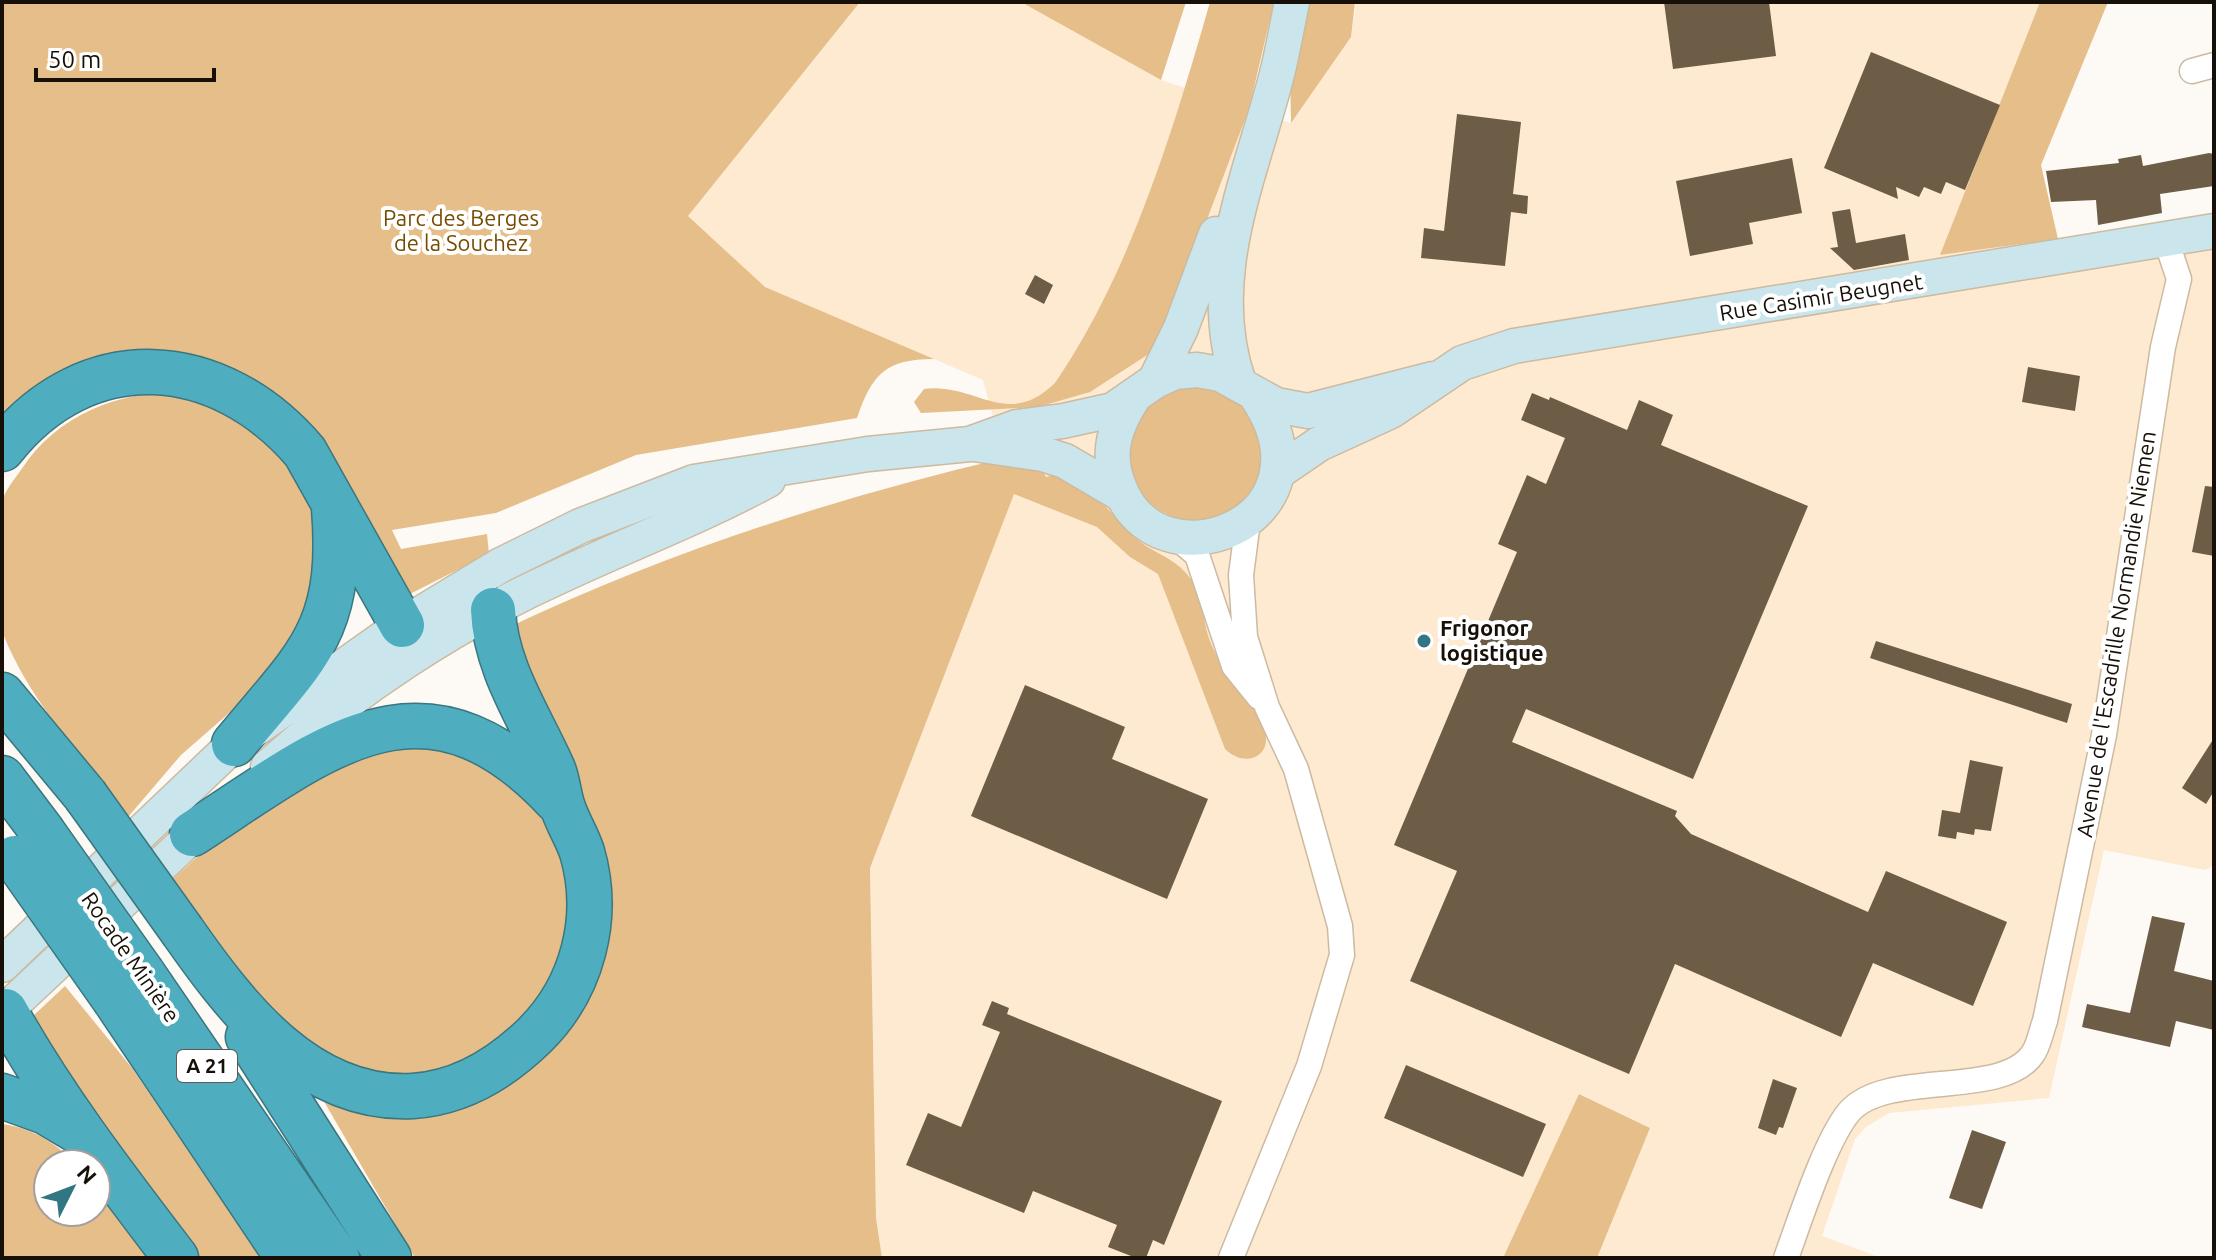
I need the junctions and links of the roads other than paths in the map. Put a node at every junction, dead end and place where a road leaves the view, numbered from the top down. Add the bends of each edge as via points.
1 (1292, 2) edge
2 (1243, 182) junction
3 (2214, 231) edge
4 (2166, 240) junction
5 (1433, 379) junction
6 (1144, 389) junction
7 (1248, 390) junction
8 (970, 444) junction
9 (2, 449) edge
10 (793, 467) junction
11 (1278, 472) junction
12 (1121, 494) junction
13 (333, 501) junction
14 (1248, 521) junction
15 (1175, 536) junction
16 (541, 545) junction
17 (493, 610) junction
18 (402, 625) junction
19 (456, 631) junction
20 (2, 666) edge
21 (2, 695) edge
22 (1267, 707) junction
23 (38, 734) junction
24 (234, 744) junction
25 (2, 778) edge
26 (563, 808) junction
27 (192, 834) junction
28 (20, 843) edge
29 (12, 956) edge
30 (214, 976) junction
31 (129, 987) junction
32 (3, 1012) edge
33 (2, 1096) edge
34 (78, 1131) junction
35 (176, 1258) edge
36 (288, 1258) edge
37 (337, 1258) edge
38 (389, 1258) edge
39 (1231, 1258) edge
40 (1786, 1258) edge

1 - 2 main road via 1277,74
2 - 6 main road via 1218,226 1181,328
2 - 7 main road via 1224,276 1226,333
3 - 4 main road, Rue Casimir Beugnet
4 - 5 main road, Rue Casimir Beugnet via 1514,346
4 - 40 street, Avenue de l'Escadrille Normandie Niemen via 2179,279 2163,347 2104,735 2045,1021 2032,1056 2006,1074 1880,1093 1850,1111 1825,1157
5 - 7 main road via 1308,411 1276,405
5 - 11 main road via 1391,411 1319,444
6 - 7 main road via 1175,372 1197,370 1220,374
6 - 8 main road via 1113,410 1017,427
6 - 12 main road via 1119,419 1112,444
7 - 11 main road via 1275,432
8 - 10 main road
8 - 12 main road via 1065,461
9 - 13 highway via 41,410 94,381 120,374 183,375 242,395 262,408 305,452
10 - 16 main road via 694,482
10 - 17 main road via 699,517
11 - 14 main road
12 - 15 main road via 1135,513
13 - 18 highway
13 - 24 highway via 336,568 326,619 304,660
14 - 15 main road via 1226,533
14 - 22 street via 1240,597 1245,637
15 - 22 street via 1197,555 1234,666
16 - 17 main road via 504,581
16 - 18 main road
17 - 19 main road
17 - 26 highway via 494,638 554,771
18 - 19 main road
18 - 24 main road
19 - 27 main road via 337,711
20 - 23 highway
21 - 23 highway
22 - 39 street via 1296,769 1340,926 1342,955 1309,1066
23 - 30 highway, bridge
24 - 29 main road
25 - 28 highway, Rocade Minière / A 21
26 - 27 highway via 527,769 493,746 451,731 381,729 321,750
26 - 30 highway via 589,884 584,952 567,992 540,1030 471,1082 391,1097 328,1079 263,1032
27 - 32 main road
28 - 31 highway, Rocade Minière / A 21, bridge
29 - 32 main road
30 - 38 highway
31 - 36 highway, Rocade Minière / A 21
31 - 37 highway, Rocade Minière / A 21
32 - 34 highway
33 - 34 highway
34 - 35 highway

